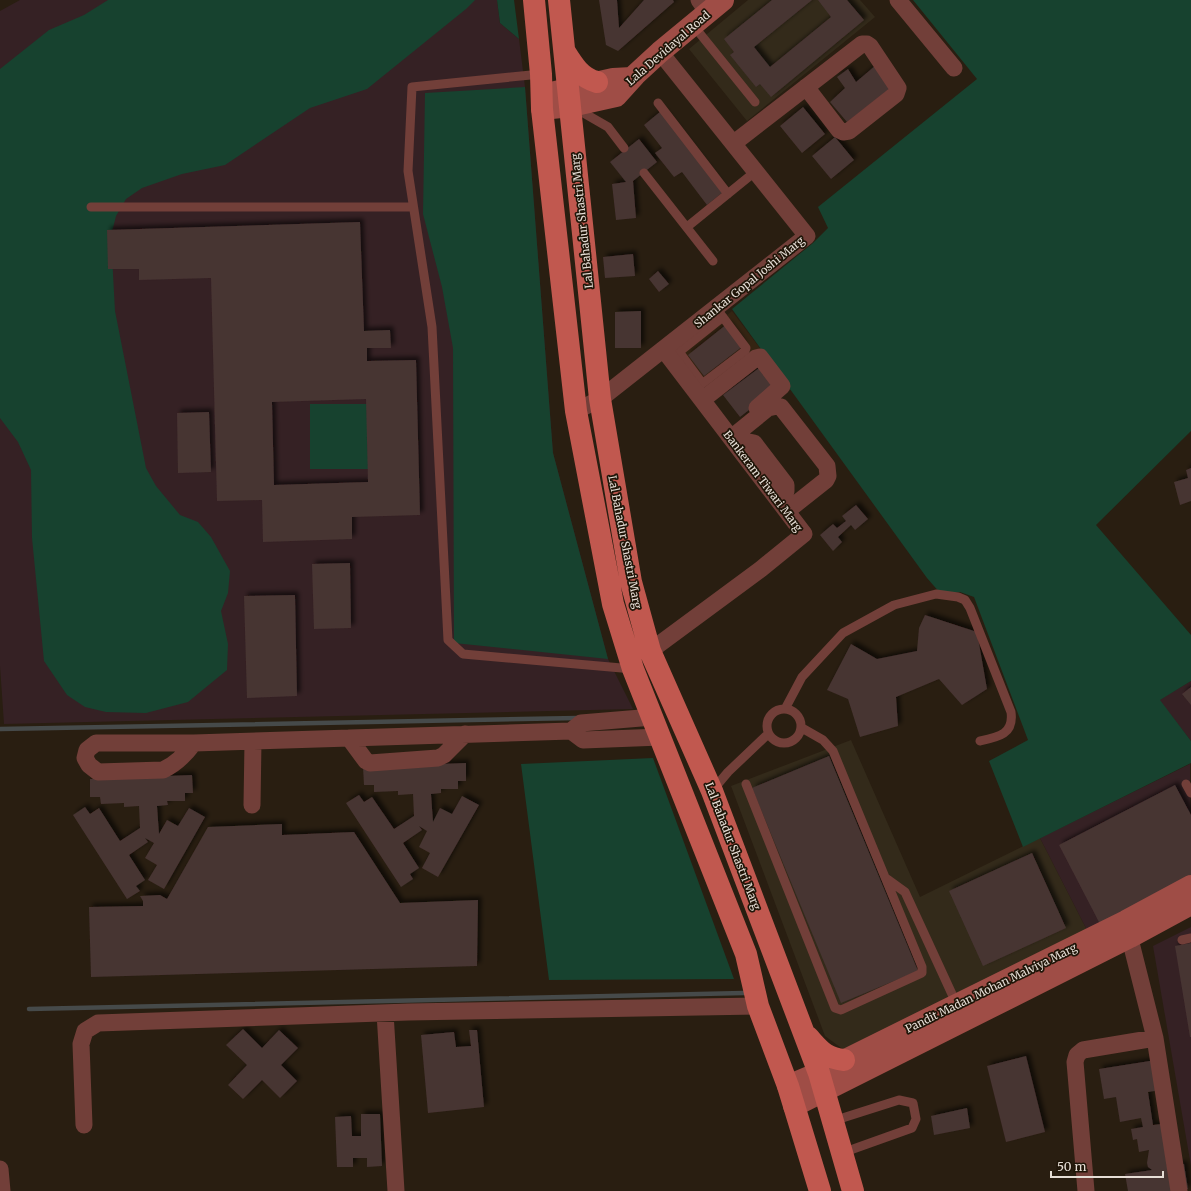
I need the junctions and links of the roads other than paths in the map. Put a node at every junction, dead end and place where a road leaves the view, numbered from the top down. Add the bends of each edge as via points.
1 (534, 0) edge
2 (559, 0) edge
3 (898, 0) edge
4 (706, 10) edge
5 (565, 51) junction
6 (660, 52) junction
7 (954, 68) dead end
8 (632, 78) junction
9 (597, 82) junction
10 (806, 87) junction
11 (542, 92) junction
12 (570, 97) junction
13 (755, 102) dead end
14 (658, 103) dead end
15 (734, 143) junction
16 (624, 148) dead end
17 (756, 171) junction
18 (644, 173) dead end
19 (728, 194) junction
20 (91, 207) dead end
21 (414, 207) junction
22 (687, 228) junction
23 (713, 261) dead end
24 (720, 312) junction
25 (673, 350) junction
26 (701, 393) junction
27 (600, 399) junction
28 (576, 411) junction
29 (734, 438) junction
30 (784, 503) junction
31 (650, 652) junction
32 (633, 669) junction
33 (784, 709) junction
34 (657, 727) junction
35 (802, 728) junction
36 (465, 734) junction
37 (768, 734) junction
38 (349, 738) junction
39 (980, 740) dead end
40 (253, 742) junction
41 (194, 743) junction
42 (746, 784) dead end
43 (1186, 784) dead end
44 (712, 791) junction
45 (1191, 793) edge
46 (252, 805) dead end
47 (886, 878) junction
48 (1191, 886) edge
49 (1191, 904) edge
50 (1130, 936) junction
51 (1068, 959) junction
52 (956, 1005) junction
53 (758, 1006) junction
54 (385, 1013) junction
55 (803, 1031) junction
56 (1155, 1038) junction
57 (844, 1060) junction
58 (822, 1082) junction
59 (791, 1096) junction
60 (833, 1121) junction
61 (84, 1125) dead end
62 (842, 1153) junction
63 (0, 1169) edge
64 (2, 1191) edge
65 (396, 1191) edge
66 (820, 1191) edge
67 (853, 1191) edge
68 (1086, 1191) edge
69 (1179, 1191) edge

1 - 11 main road, Lal Bahadur Shastri Marg
2 - 5 main road, Lal Bahadur Shastri Marg
3 - 7 street
4 - 6 street, Lala Devidayal Road
4 - 13 lane
5 - 9 main road via 582,74
5 - 12 main road, Lal Bahadur Shastri Marg
6 - 8 street, Lala Devidayal Road
6 - 15 street, Shankar Gopal Joshi Marg
8 - 9 street
8 - 12 street, Lala Devidayal Road via 616,96
9 - 12 street
10 - 10 street via 843,132 849,131 896,94 898,88 867,44 862,44
10 - 15 street
11 - 12 street, Lala Devidayal Road
11 - 21 lane via 412,87 408,171
11 - 28 main road, Lal Bahadur Shastri Marg
12 - 16 lane via 608,127
12 - 27 main road, Lal Bahadur Shastri Marg
14 - 19 lane
15 - 17 street, Shankar Gopal Joshi Marg
17 - 19 lane
17 - 24 street, Shankar Gopal Joshi Marg via 807,236
18 - 22 lane
19 - 22 lane
20 - 21 lane
21 - 32 lane via 432,327 448,640 463,654
22 - 23 lane
24 - 25 street, Shankar Gopal Joshi Marg
24 - 26 lane via 746,348
25 - 26 street, Bankeram Tiwari Marg
25 - 27 street, Shankar Gopal Joshi Marg
26 - 29 street, Bankeram Tiwari Marg
26 - 29 street via 758,357 762,358 782,383 780,389
27 - 28 street, Shankar Gopal Joshi Marg
27 - 31 main road, Lal Bahadur Shastri Marg via 631,582
28 - 32 main road, Lal Bahadur Shastri Marg via 613,604
29 - 30 street, Bankeram Tiwari Marg
29 - 30 street via 768,408 776,406 781,408 827,466 826,480
30 - 31 street, Bankeram Tiwari Marg via 804,534
31 - 44 main road, Lal Bahadur Shastri Marg
32 - 34 main road, Lal Bahadur Shastri Marg
33 - 35 lane via 795,713
33 - 37 lane via 774,712 770,717
33 - 39 lane via 802,677 843,633 894,605 936,594 950,596 965,600 970,608 1011,712 1013,722 1008,730 990,739
34 - 36 street via 583,740 571,731
34 - 53 main road, Lal Bahadur Shastri Marg via 746,954
35 - 37 lane via 797,738 787,743 776,742
35 - 47 lane via 823,740 833,751
36 - 38 street
36 - 38 street via 438,758 370,762 366,761
37 - 44 lane
38 - 40 street
40 - 41 street
40 - 46 street
41 - 41 street via 185,755 163,770 98,772 85,758 87,750 96,743
42 - 47 lane via 833,1004 838,1010 868,999 918,976 923,971
43 - 45 lane
44 - 55 main road, Lal Bahadur Shastri Marg
47 - 52 lane via 905,892
48 - 50 street, Pandit Madan Mohan Malviya Marg
49 - 50 street, Pandit Madan Mohan Malviya Marg
50 - 51 street, Pandit Madan Mohan Malviya Marg
50 - 56 street
51 - 52 street, Pandit Madan Mohan Malviya Marg
51 - 58 street, Pandit Madan Mohan Malviya Marg
52 - 57 street, Pandit Madan Mohan Malviya Marg
53 - 54 street
53 - 59 main road, Lal Bahadur Shastri Marg
54 - 61 street via 98,1023 85,1031 81,1044
54 - 65 street
55 - 57 main road via 822,1053 831,1058
55 - 58 main road, Lal Bahadur Shastri Marg
56 - 68 street via 1083,1050 1077,1055 1075,1062
56 - 69 street
57 - 58 street, Pandit Madan Mohan Malviya Marg
58 - 59 street, Pandit Madan Mohan Malviya Marg
58 - 60 main road, Lal Bahadur Shastri Marg
59 - 66 main road, Lal Bahadur Shastri Marg
60 - 62 main road, Lal Bahadur Shastri Marg
60 - 62 lane via 899,1100 913,1103 916,1120 912,1128
62 - 67 main road, Lal Bahadur Shastri Marg
63 - 64 street

